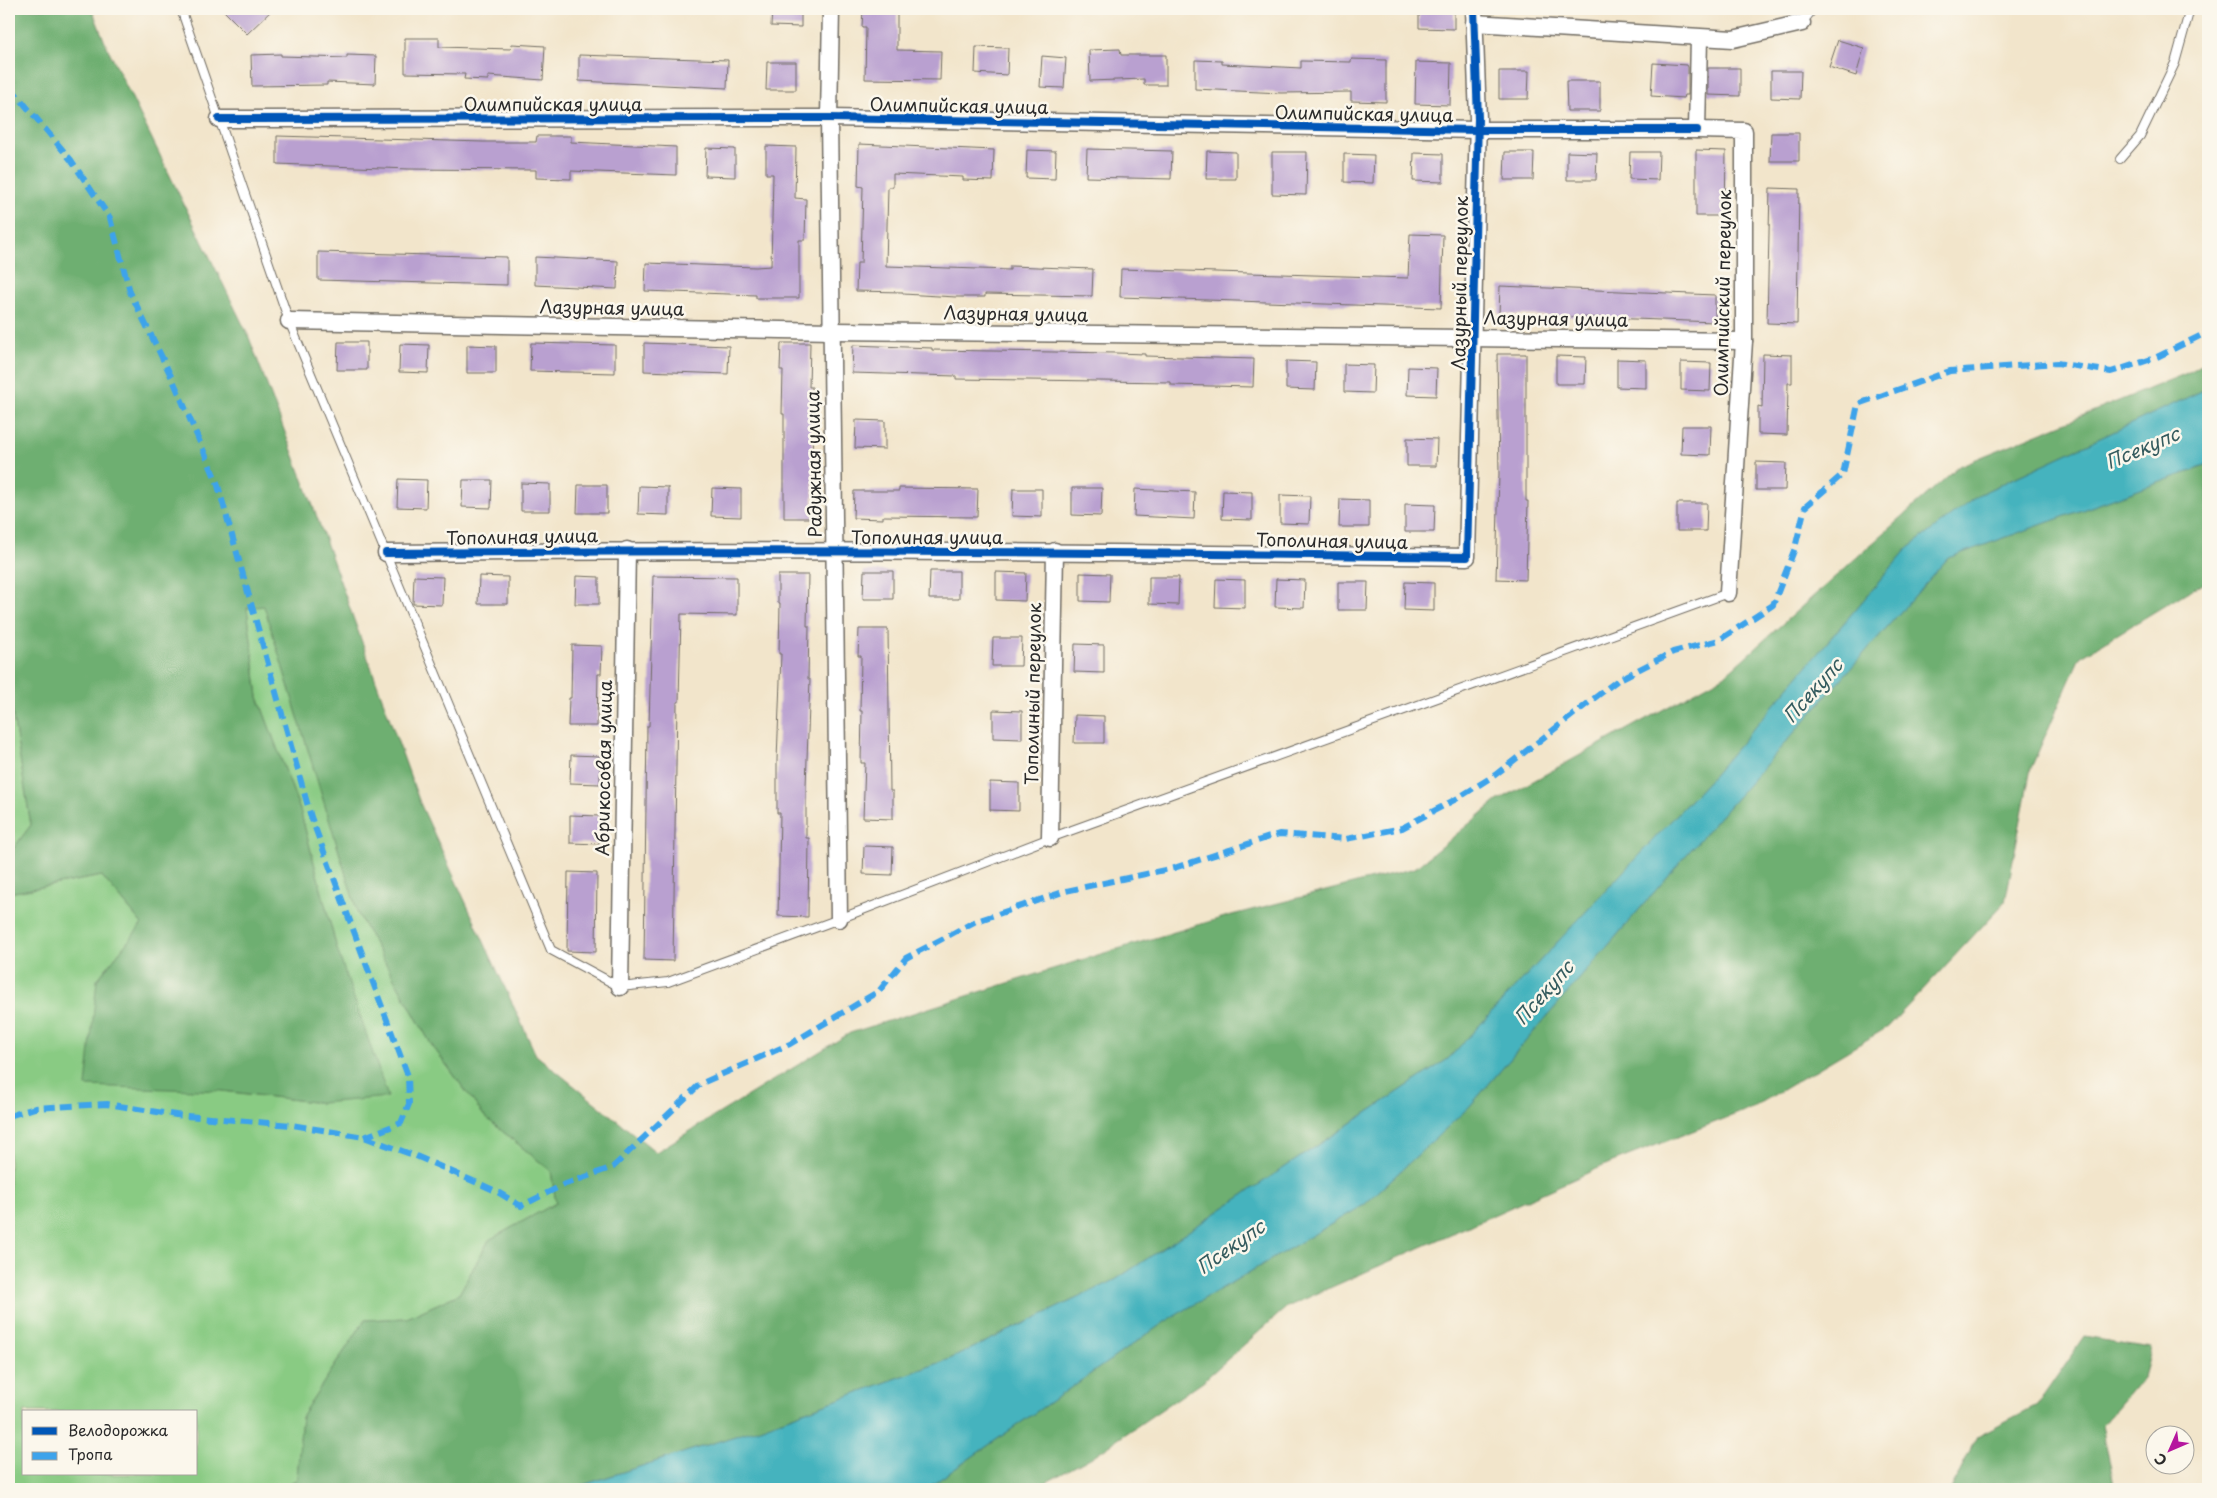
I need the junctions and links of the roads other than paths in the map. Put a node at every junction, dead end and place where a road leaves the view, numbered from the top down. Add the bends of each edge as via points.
1 (181, 9) edge
2 (831, 9) edge
3 (1813, 9) edge
4 (2190, 9) edge
5 (1474, 16) edge
6 (1802, 23) joint
7 (1699, 38) junction
8 (829, 118) junction
9 (219, 119) junction
10 (1477, 130) junction
11 (1697, 130) junction
12 (2120, 159) dead end
13 (289, 321) junction
14 (832, 331) junction
15 (1473, 337) junction
16 (1744, 341) junction
17 (627, 550) junction
18 (834, 551) junction
19 (1055, 551) junction
20 (386, 553) junction
21 (1467, 557) joint
22 (1728, 593) joint
23 (1050, 838) junction
24 (840, 919) junction
25 (620, 987) junction

1 - 9 lane
2 - 8 street, Радужная улица
3 - 6 lane
4 - 12 lane via 2175,63 2140,136
5 - 7 street
5 - 10 street, Лазурный переулок
6 - 7 street via 1733,39
7 - 11 street
8 - 9 street, Олимпийская улица
8 - 10 street, Олимпийская улица
8 - 14 street, Радужная улица
9 - 13 lane
10 - 11 street, Олимпийская улица
10 - 15 street, Лазурный переулок
11 - 16 street, Олимпийский переулок via 1744,131
13 - 14 street, Лазурная улица
13 - 20 lane
14 - 15 street, Лазурная улица
14 - 18 street, Радужная улица
15 - 16 street, Лазурная улица
15 - 21 street, Лазурный переулок
16 - 22 street, Олимпийский переулок
17 - 18 street, Тополиная улица
17 - 20 street, Тополиная улица
17 - 25 street, Абрикосовая улица
18 - 19 street, Тополиная улица
18 - 24 street, Радужная улица
19 - 21 street, Тополиная улица
19 - 23 street, Тополиный переулок
20 - 25 lane via 551,950
22 - 23 lane
23 - 24 lane
24 - 25 lane via 668,982

